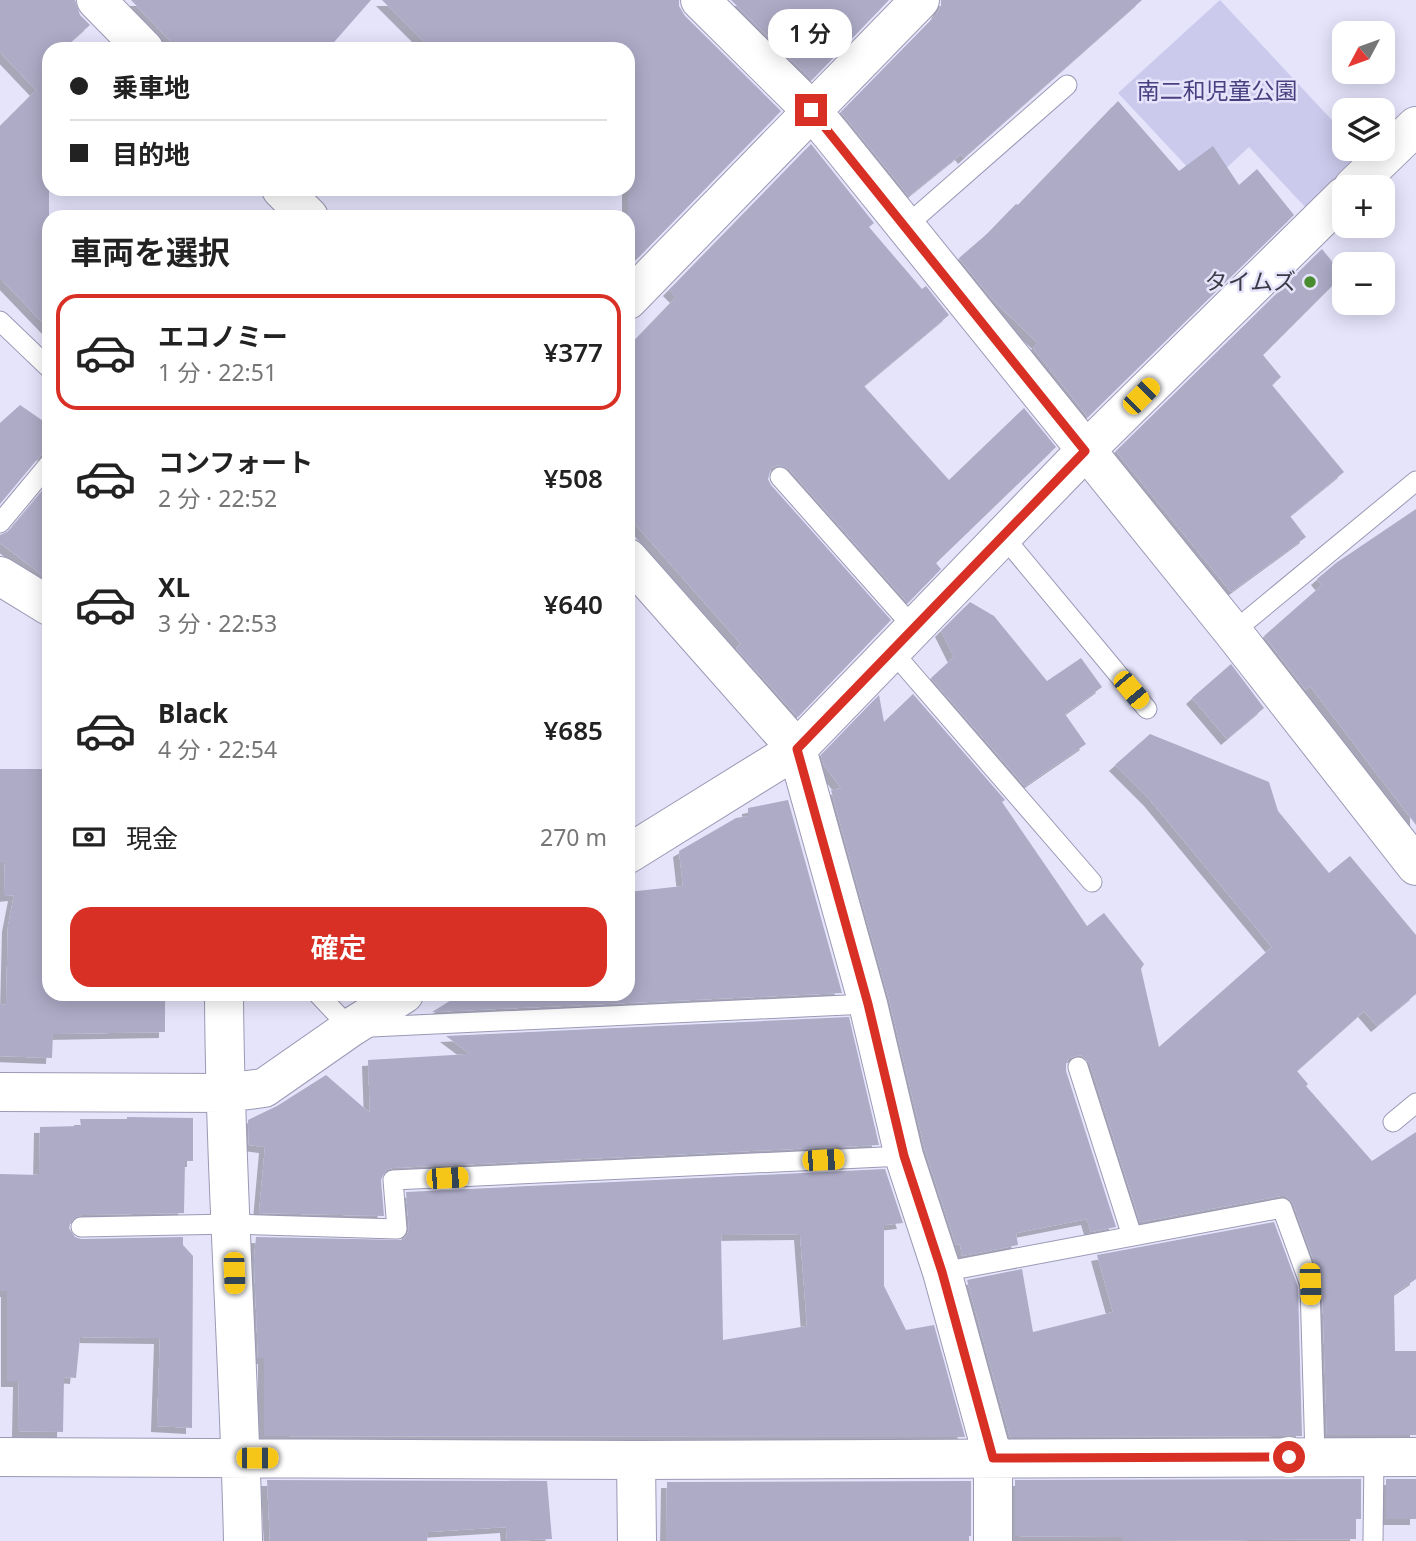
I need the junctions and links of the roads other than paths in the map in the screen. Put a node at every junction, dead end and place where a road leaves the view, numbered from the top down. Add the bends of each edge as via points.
1 (96, 0) edge
2 (700, 0) edge
3 (920, 0) edge
4 (137, 42) edge
5 (1067, 85) dead end
6 (811, 110) junction
7 (1416, 125) edge
8 (1365, 175) edge
9 (288, 196) edge
10 (1332, 208) edge
11 (302, 210) edge
12 (905, 228) junction
13 (635, 293) edge
14 (0, 321) edge
15 (42, 361) edge
16 (1085, 451) junction
17 (42, 472) edge
18 (780, 477) dead end
19 (1416, 481) edge
20 (0, 523) edge
21 (1003, 536) junction
22 (635, 566) edge
23 (0, 576) edge
24 (42, 602) edge
25 (1233, 632) junction
26 (903, 639) junction
27 (1147, 709) dead end
28 (797, 749) junction
29 (635, 850) edge
30 (1416, 866) edge
31 (1092, 882) dead end
32 (223, 1001) edge
33 (325, 1001) edge
34 (393, 1001) edge
35 (868, 1004) junction
36 (350, 1028) junction
37 (1078, 1067) dead end
38 (0, 1092) edge
39 (225, 1093) junction
40 (1416, 1103) edge
41 (1393, 1122) dead end
42 (904, 1156) junction
43 (232, 1224) junction
44 (81, 1227) dead end
45 (1132, 1236) junction
46 (942, 1272) junction
47 (1374, 1456) junction
48 (0, 1457) edge
49 (1315, 1457) junction
50 (1416, 1457) edge
51 (241, 1458) junction
52 (993, 1458) junction
53 (636, 1460) junction
54 (243, 1541) edge
55 (636, 1541) edge
56 (993, 1541) edge
57 (1373, 1541) edge

1 - 4 street
2 - 6 street
3 - 6 street
5 - 12 lane
6 - 12 street
6 - 13 street
7 - 8 street
9 - 11 street
10 - 16 street
12 - 16 street
14 - 15 lane
16 - 21 street
16 - 25 street
17 - 20 lane
18 - 26 lane
19 - 25 lane
21 - 26 street
21 - 27 lane
22 - 28 street
23 - 24 street
25 - 30 street
26 - 28 street
26 - 31 lane
28 - 29 street
28 - 35 street
32 - 39 street
33 - 36 lane
34 - 36 street
35 - 36 lane
35 - 42 street
36 - 39 street via 264,1088
37 - 45 lane
38 - 39 street
39 - 43 street
40 - 41 lane
42 - 43 lane via 393,1180 397,1230
42 - 46 street
43 - 44 lane
43 - 51 street
45 - 46 lane
45 - 49 lane via 1282,1208 1310,1284
46 - 52 street
47 - 49 street
47 - 50 street
47 - 57 lane
48 - 51 street
49 - 52 street
51 - 53 street
51 - 54 street
52 - 53 street
52 - 56 street
53 - 55 street

